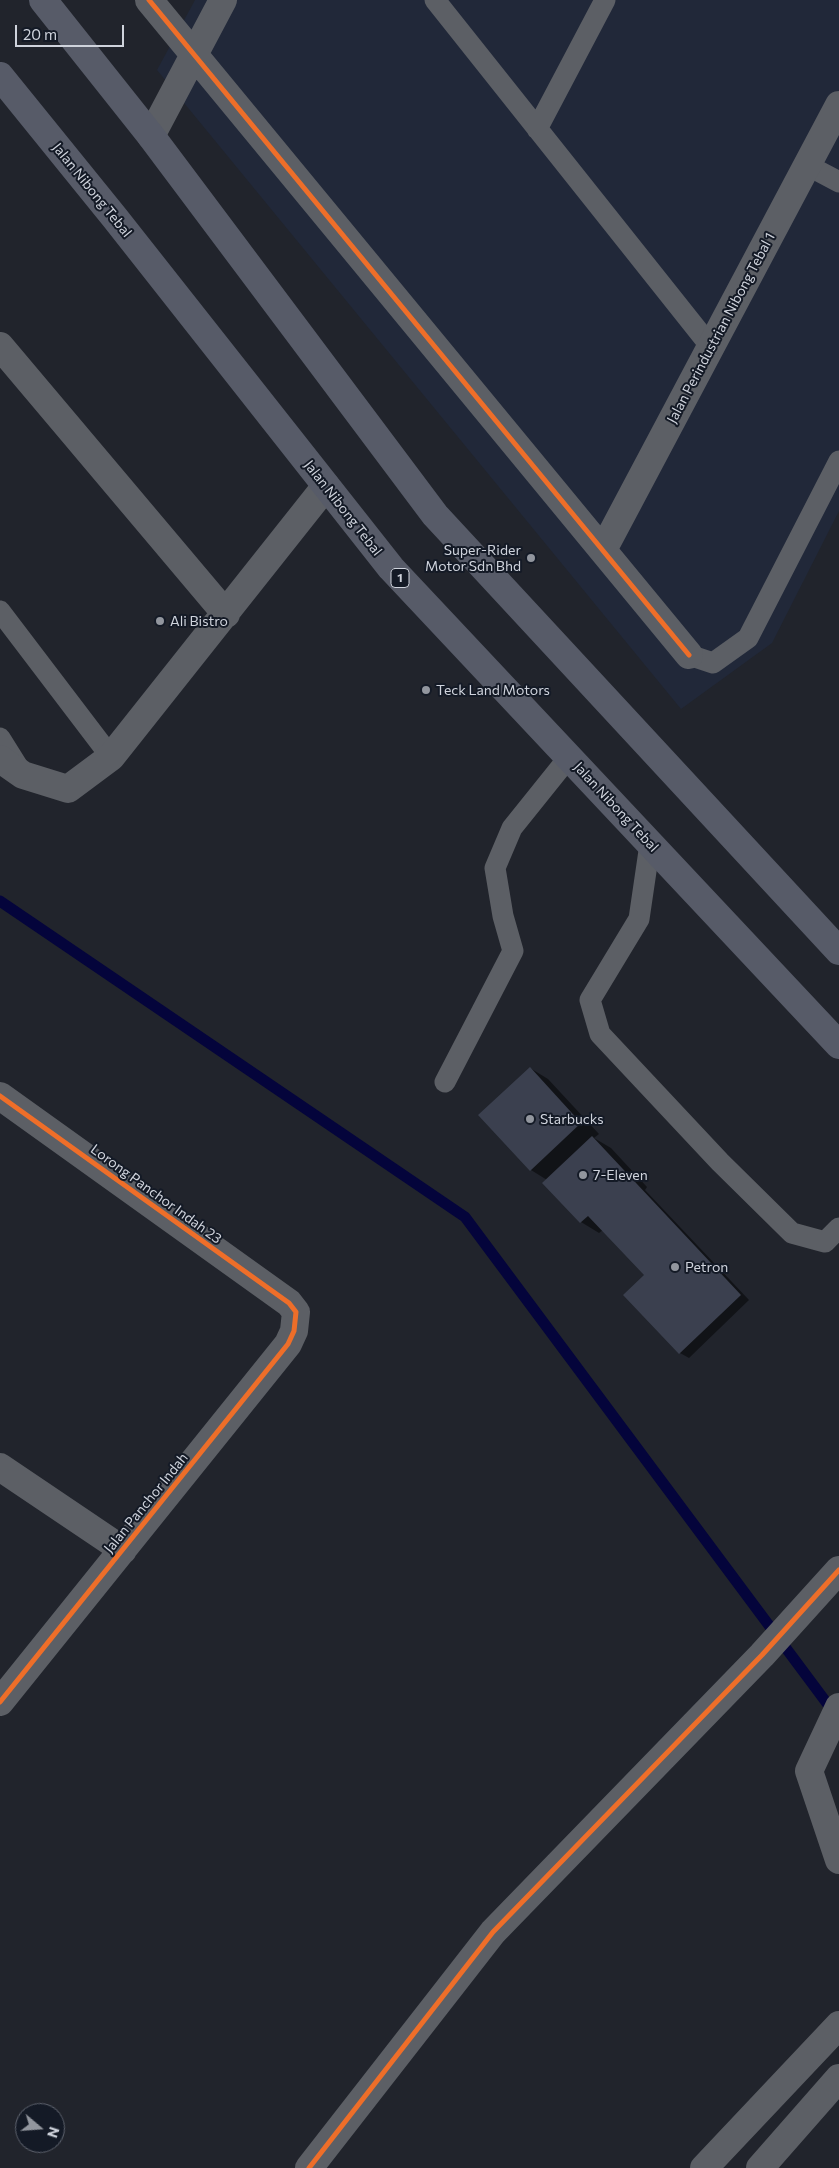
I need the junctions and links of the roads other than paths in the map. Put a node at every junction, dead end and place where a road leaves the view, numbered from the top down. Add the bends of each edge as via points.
1 (42, 0) edge
2 (149, 0) edge
3 (223, 0) edge
4 (435, 0) edge
5 (605, 0) edge
6 (193, 56) junction
7 (0, 76) edge
8 (839, 105) edge
9 (537, 129) junction
10 (151, 136) junction
11 (807, 165) junction
12 (839, 182) edge
13 (0, 346) edge
14 (711, 347) junction
15 (839, 462) edge
16 (326, 486) junction
17 (603, 550) junction
18 (0, 611) edge
19 (226, 614) junction
20 (689, 655) joint
21 (0, 738) edge
22 (111, 757) junction
23 (569, 757) junction
24 (0, 759) edge
25 (23, 775) junction
26 (650, 844) junction
27 (839, 951) edge
28 (839, 1045) edge
29 (445, 1082) dead end
30 (0, 1096) edge
31 (839, 1228) edge
32 (296, 1312) joint
33 (0, 1467) edge
34 (123, 1550) junction
35 (839, 1570) edge
36 (0, 1702) edge
37 (839, 1707) edge
38 (839, 1860) edge
39 (839, 2025) edge
40 (839, 2078) edge
41 (309, 2168) edge
42 (704, 2168) edge
43 (760, 2168) edge

1 - 10 highway
2 - 6 street
3 - 6 street
4 - 9 lane
5 - 9 lane
6 - 10 street
6 - 17 street
7 - 16 highway, Jalan Nibong Tebal / 1
8 - 11 street, Jalan Perindustrian Nibong Tebal 1
9 - 14 lane
10 - 27 highway via 435,515
11 - 12 lane
11 - 14 street, Jalan Perindustrian Nibong Tebal 1
13 - 19 street
14 - 17 street, Jalan Perindustrian Nibong Tebal 1
15 - 20 lane via 748,638 713,663
16 - 19 street
16 - 23 highway, Jalan Nibong Tebal / 1 via 391,568
17 - 20 street
18 - 22 lane
19 - 22 street
21 - 25 lane
22 - 25 street via 68,789
23 - 26 highway, Jalan Nibong Tebal / 1
23 - 29 lane via 512,828 495,868 513,950
24 - 25 street
26 - 28 highway, Jalan Nibong Tebal / 1
26 - 31 lane via 639,919 590,1000 600,1034 792,1234 825,1242
30 - 32 street, Lorong Panchor Indah 23 via 289,1303
32 - 34 street, Jalan Panchor Indah via 294,1331 288,1344
33 - 34 street
34 - 36 street, Jalan Panchor Indah
35 - 41 street via 762,1655 493,1932
37 - 38 street via 810,1771
39 - 42 street
40 - 43 street

